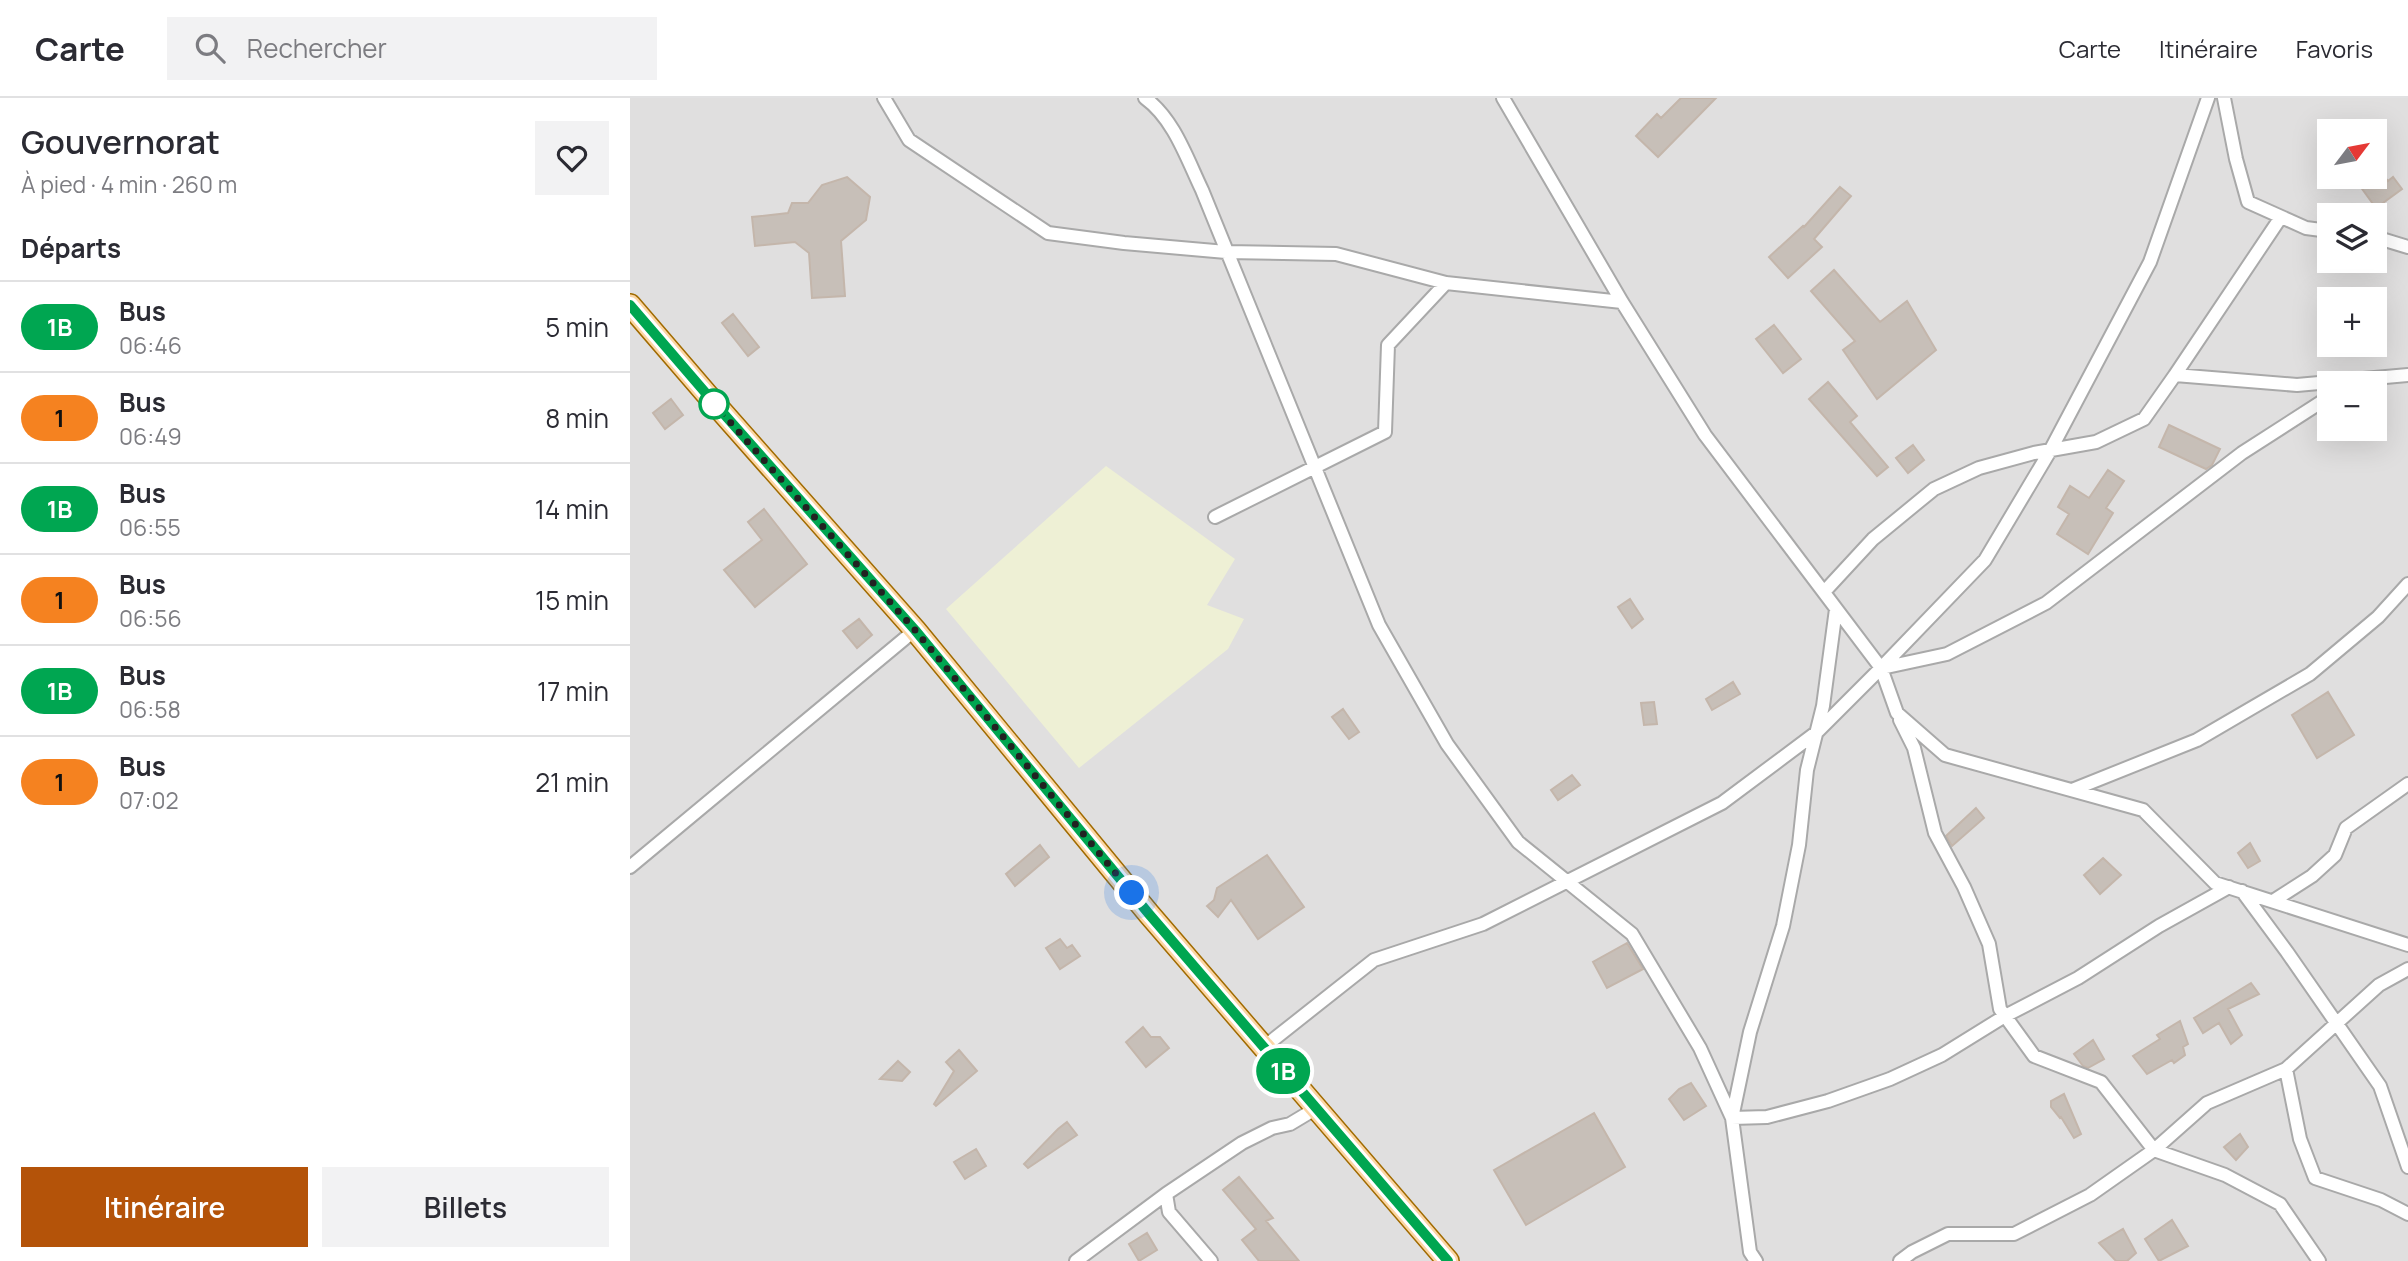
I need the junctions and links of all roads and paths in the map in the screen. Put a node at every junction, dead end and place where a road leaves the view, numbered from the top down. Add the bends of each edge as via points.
1 (884, 98) edge
2 (1145, 98) edge
3 (1503, 98) edge
4 (2208, 98) edge
5 (2224, 98) edge
6 (2281, 217) junction
7 (2317, 229) edge
8 (2387, 241) edge
9 (2408, 247) edge
10 (1226, 252) junction
11 (1446, 284) junction
12 (1622, 302) junction
13 (630, 304) edge
14 (2175, 375) junction
15 (2408, 375) edge
16 (2387, 378) edge
17 (2317, 384) edge
18 (2317, 405) edge
19 (2050, 450) junction
20 (1313, 466) junction
21 (1215, 517) dead end
22 (2408, 584) edge
23 (1824, 592) junction
24 (1836, 609) junction
25 (915, 630) junction
26 (1881, 668) junction
27 (1897, 713) junction
28 (1817, 732) junction
29 (2408, 784) edge
30 (2072, 790) junction
31 (630, 867) edge
32 (1568, 882) junction
33 (2235, 889) junction
34 (2273, 901) junction
35 (2408, 944) edge
36 (2408, 969) edge
37 (2005, 1016) junction
38 (2336, 1023) junction
39 (1264, 1047) junction
40 (2286, 1069) junction
41 (1315, 1108) junction
42 (1732, 1118) junction
43 (2154, 1150) junction
44 (2408, 1167) edge
45 (1166, 1194) junction
46 (2408, 1214) edge
47 (1076, 1261) edge
48 (1211, 1261) edge
49 (1448, 1261) edge
50 (1756, 1261) edge
51 (1900, 1261) edge
52 (2319, 1261) edge

1 - 10 street via 909,140 1048,233
2 - 10 street via 1177,137
3 - 12 street
4 - 19 street via 2150,262
5 - 6 street via 2248,202
6 - 7 street
6 - 14 street
8 - 9 street
10 - 11 street via 1336,254
10 - 20 street
11 - 12 street
11 - 20 street via 1388,345 1385,432
12 - 23 street via 1705,435
13 - 25 main road
14 - 17 street
14 - 19 street via 2144,419 2096,442
15 - 16 street
18 - 26 street via 2242,453 2046,603 1947,654
19 - 23 street via 1979,468 1934,489 1873,539
19 - 26 street via 1985,560
20 - 21 street
20 - 32 street via 1379,625 1447,744 1518,842
22 - 30 street via 2378,617 2310,674 2197,740
23 - 24 street
24 - 26 street
24 - 28 street
25 - 31 street
25 - 39 main road
26 - 27 street
26 - 28 street
27 - 30 street via 1945,755
27 - 37 street via 1914,748 1935,833 1989,944
28 - 32 street via 1722,803
28 - 42 street via 1783,926 1750,1032
29 - 34 street via 2346,828 2335,855
30 - 33 street via 2143,810 2215,883
32 - 39 street via 1483,924 1374,960
32 - 42 street via 1632,934 1700,1048
33 - 34 street
33 - 37 street via 2159,926 2078,978
33 - 38 street via 2287,952
34 - 35 street
36 - 38 street via 2379,985
37 - 42 street via 1942,1055 1890,1079 1767,1117
37 - 43 street via 2034,1056 2101,1082
38 - 40 street
38 - 44 street via 2380,1086
39 - 41 main road
40 - 43 street via 2207,1103
40 - 46 street via 2300,1139 2315,1178
41 - 45 street via 1290,1124 1242,1143
41 - 49 main road
42 - 50 street via 1750,1252
43 - 51 street via 2090,1195 2014,1234 1948,1234
43 - 52 street via 2225,1175 2280,1204
45 - 47 street
45 - 48 street via 1169,1212

